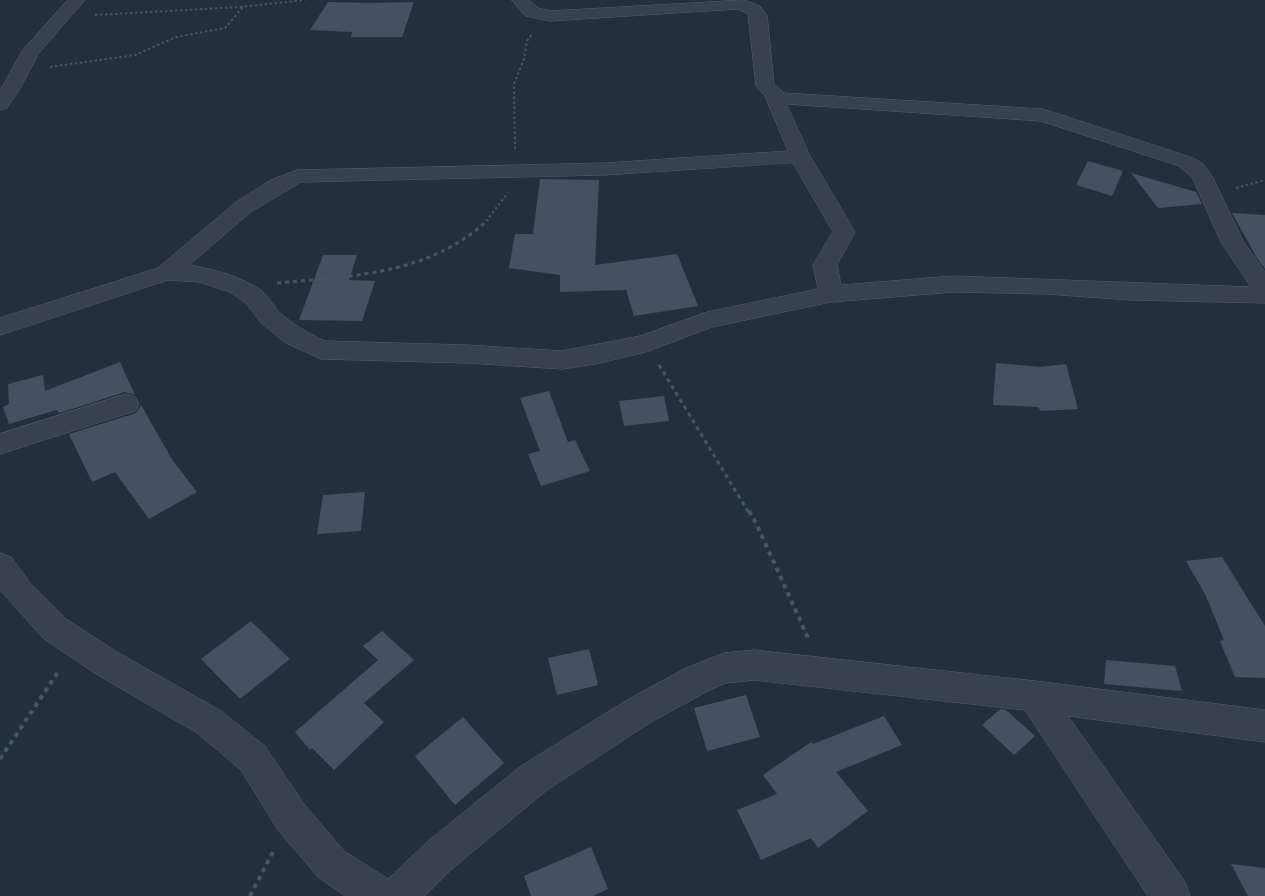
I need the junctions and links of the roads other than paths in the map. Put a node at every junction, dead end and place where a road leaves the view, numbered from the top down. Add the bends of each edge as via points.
1 (77, 0) edge
2 (520, 0) edge
3 (774, 96) junction
4 (0, 104) edge
5 (800, 156) junction
6 (166, 273) junction
7 (1265, 289) edge
8 (831, 294) junction
9 (1265, 295) edge
10 (0, 327) edge
11 (126, 404) dead end
12 (0, 444) edge
13 (0, 566) edge
14 (1035, 696) junction
15 (1265, 726) edge
16 (379, 896) edge
17 (398, 896) edge
18 (1172, 896) edge

1 - 4 street via 31,51
2 - 3 street via 532,12 550,16 732,4 748,7 758,15 765,86
3 - 5 street
3 - 7 street via 789,100 1043,115 1186,162 1202,176 1232,242
5 - 6 street via 665,167 297,176 251,200
5 - 8 street via 844,232 825,265
6 - 8 street via 204,275 238,287 255,298 270,317 295,337 321,350 562,360 646,343 707,320
6 - 10 street
8 - 9 street via 954,284
11 - 12 street
13 - 16 street via 19,592 55,628 209,722 253,758 292,817 331,864
14 - 15 street
14 - 17 street via 754,665 724,668 639,711 534,778 440,855
14 - 18 street

